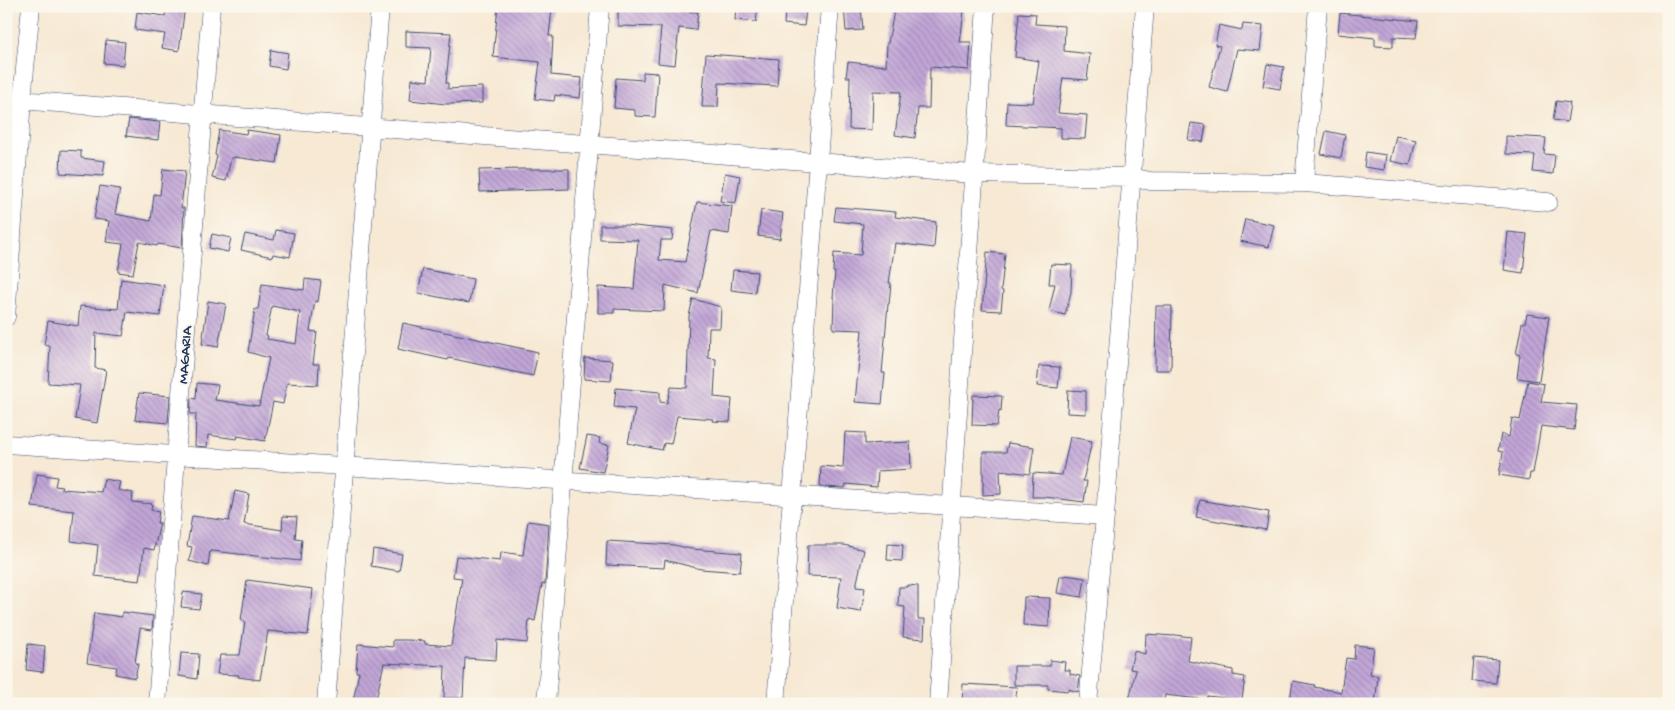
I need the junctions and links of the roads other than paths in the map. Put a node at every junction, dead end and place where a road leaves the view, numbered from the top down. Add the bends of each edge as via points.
1 (32, 6) edge
2 (211, 6) edge
3 (380, 6) edge
4 (600, 6) edge
5 (830, 6) edge
6 (986, 6) edge
7 (1145, 6) edge
8 (1318, 6) edge
9 (14, 99) edge
10 (203, 114) junction
11 (371, 127) junction
12 (590, 144) junction
13 (818, 162) junction
14 (973, 174) junction
15 (1131, 177) junction
16 (1304, 183) junction
17 (1548, 202) dead end
18 (6, 317) edge
19 (6, 444) edge
20 (176, 455) junction
21 (344, 466) junction
22 (563, 481) junction
23 (792, 496) junction
24 (951, 506) junction
25 (1105, 516) junction
26 (157, 704) edge
27 (326, 704) edge
28 (546, 704) edge
29 (776, 704) edge
30 (938, 704) edge
31 (1088, 704) edge

1 - 9 street
2 - 10 street, MAGARIA
3 - 11 street
4 - 12 street
5 - 13 street
6 - 14 street
7 - 15 street
8 - 16 street
9 - 10 street
9 - 18 street
10 - 11 street
10 - 20 street, MAGARIA
11 - 12 street
11 - 21 street
12 - 13 street
12 - 22 street
13 - 14 street
13 - 23 street
14 - 15 street
14 - 24 street
15 - 16 street via 1150,181
15 - 25 street
16 - 17 street
19 - 20 street
20 - 21 street
20 - 26 street, MAGARIA
21 - 22 street
21 - 27 street
22 - 23 street
22 - 28 street
23 - 24 street
23 - 29 street
24 - 25 street
24 - 30 street
25 - 31 street

